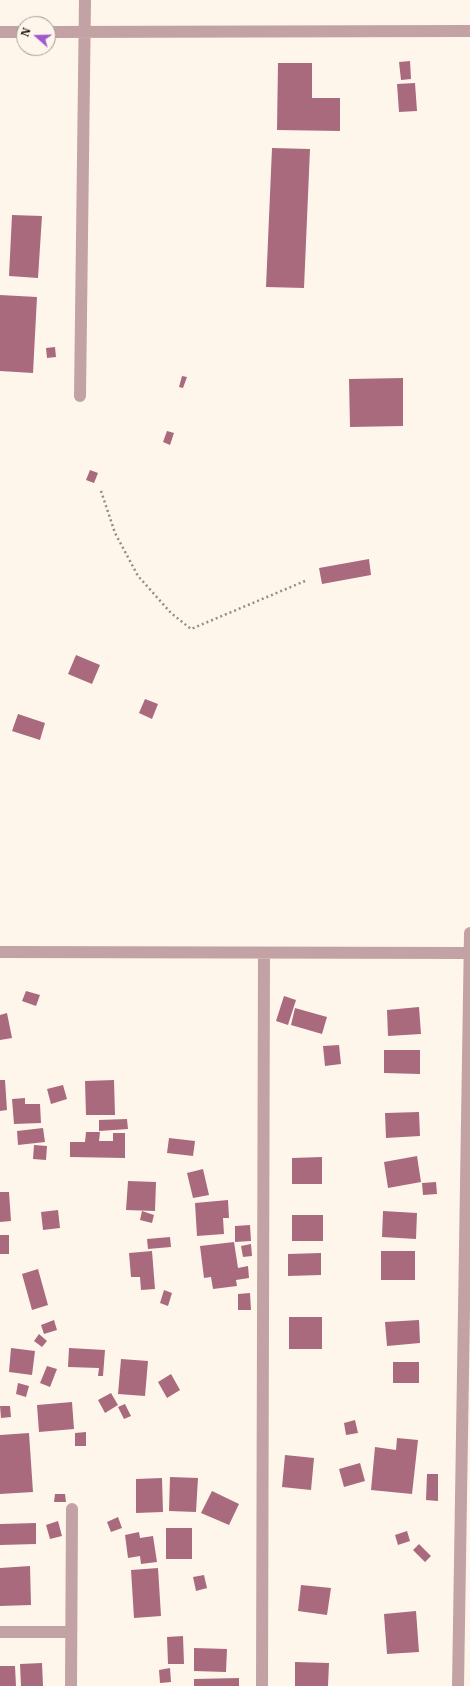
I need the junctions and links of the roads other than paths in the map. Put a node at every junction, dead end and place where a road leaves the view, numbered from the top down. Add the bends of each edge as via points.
1 (85, 0) edge
2 (470, 31) edge
3 (0, 32) edge
4 (16, 32) edge
5 (56, 32) edge
6 (85, 32) junction
7 (80, 396) dead end
8 (470, 933) edge
9 (0, 952) edge
10 (264, 953) junction
11 (469, 953) edge
12 (72, 1508) dead end
13 (0, 1632) edge
14 (71, 1632) junction
15 (71, 1686) edge
16 (262, 1686) edge
17 (458, 1686) edge

1 - 6 street
2 - 6 street
3 - 4 street
5 - 6 street
6 - 7 street
8 - 11 street
9 - 10 street
10 - 11 street
10 - 16 street
11 - 17 street
12 - 14 street
13 - 14 street
14 - 15 street

